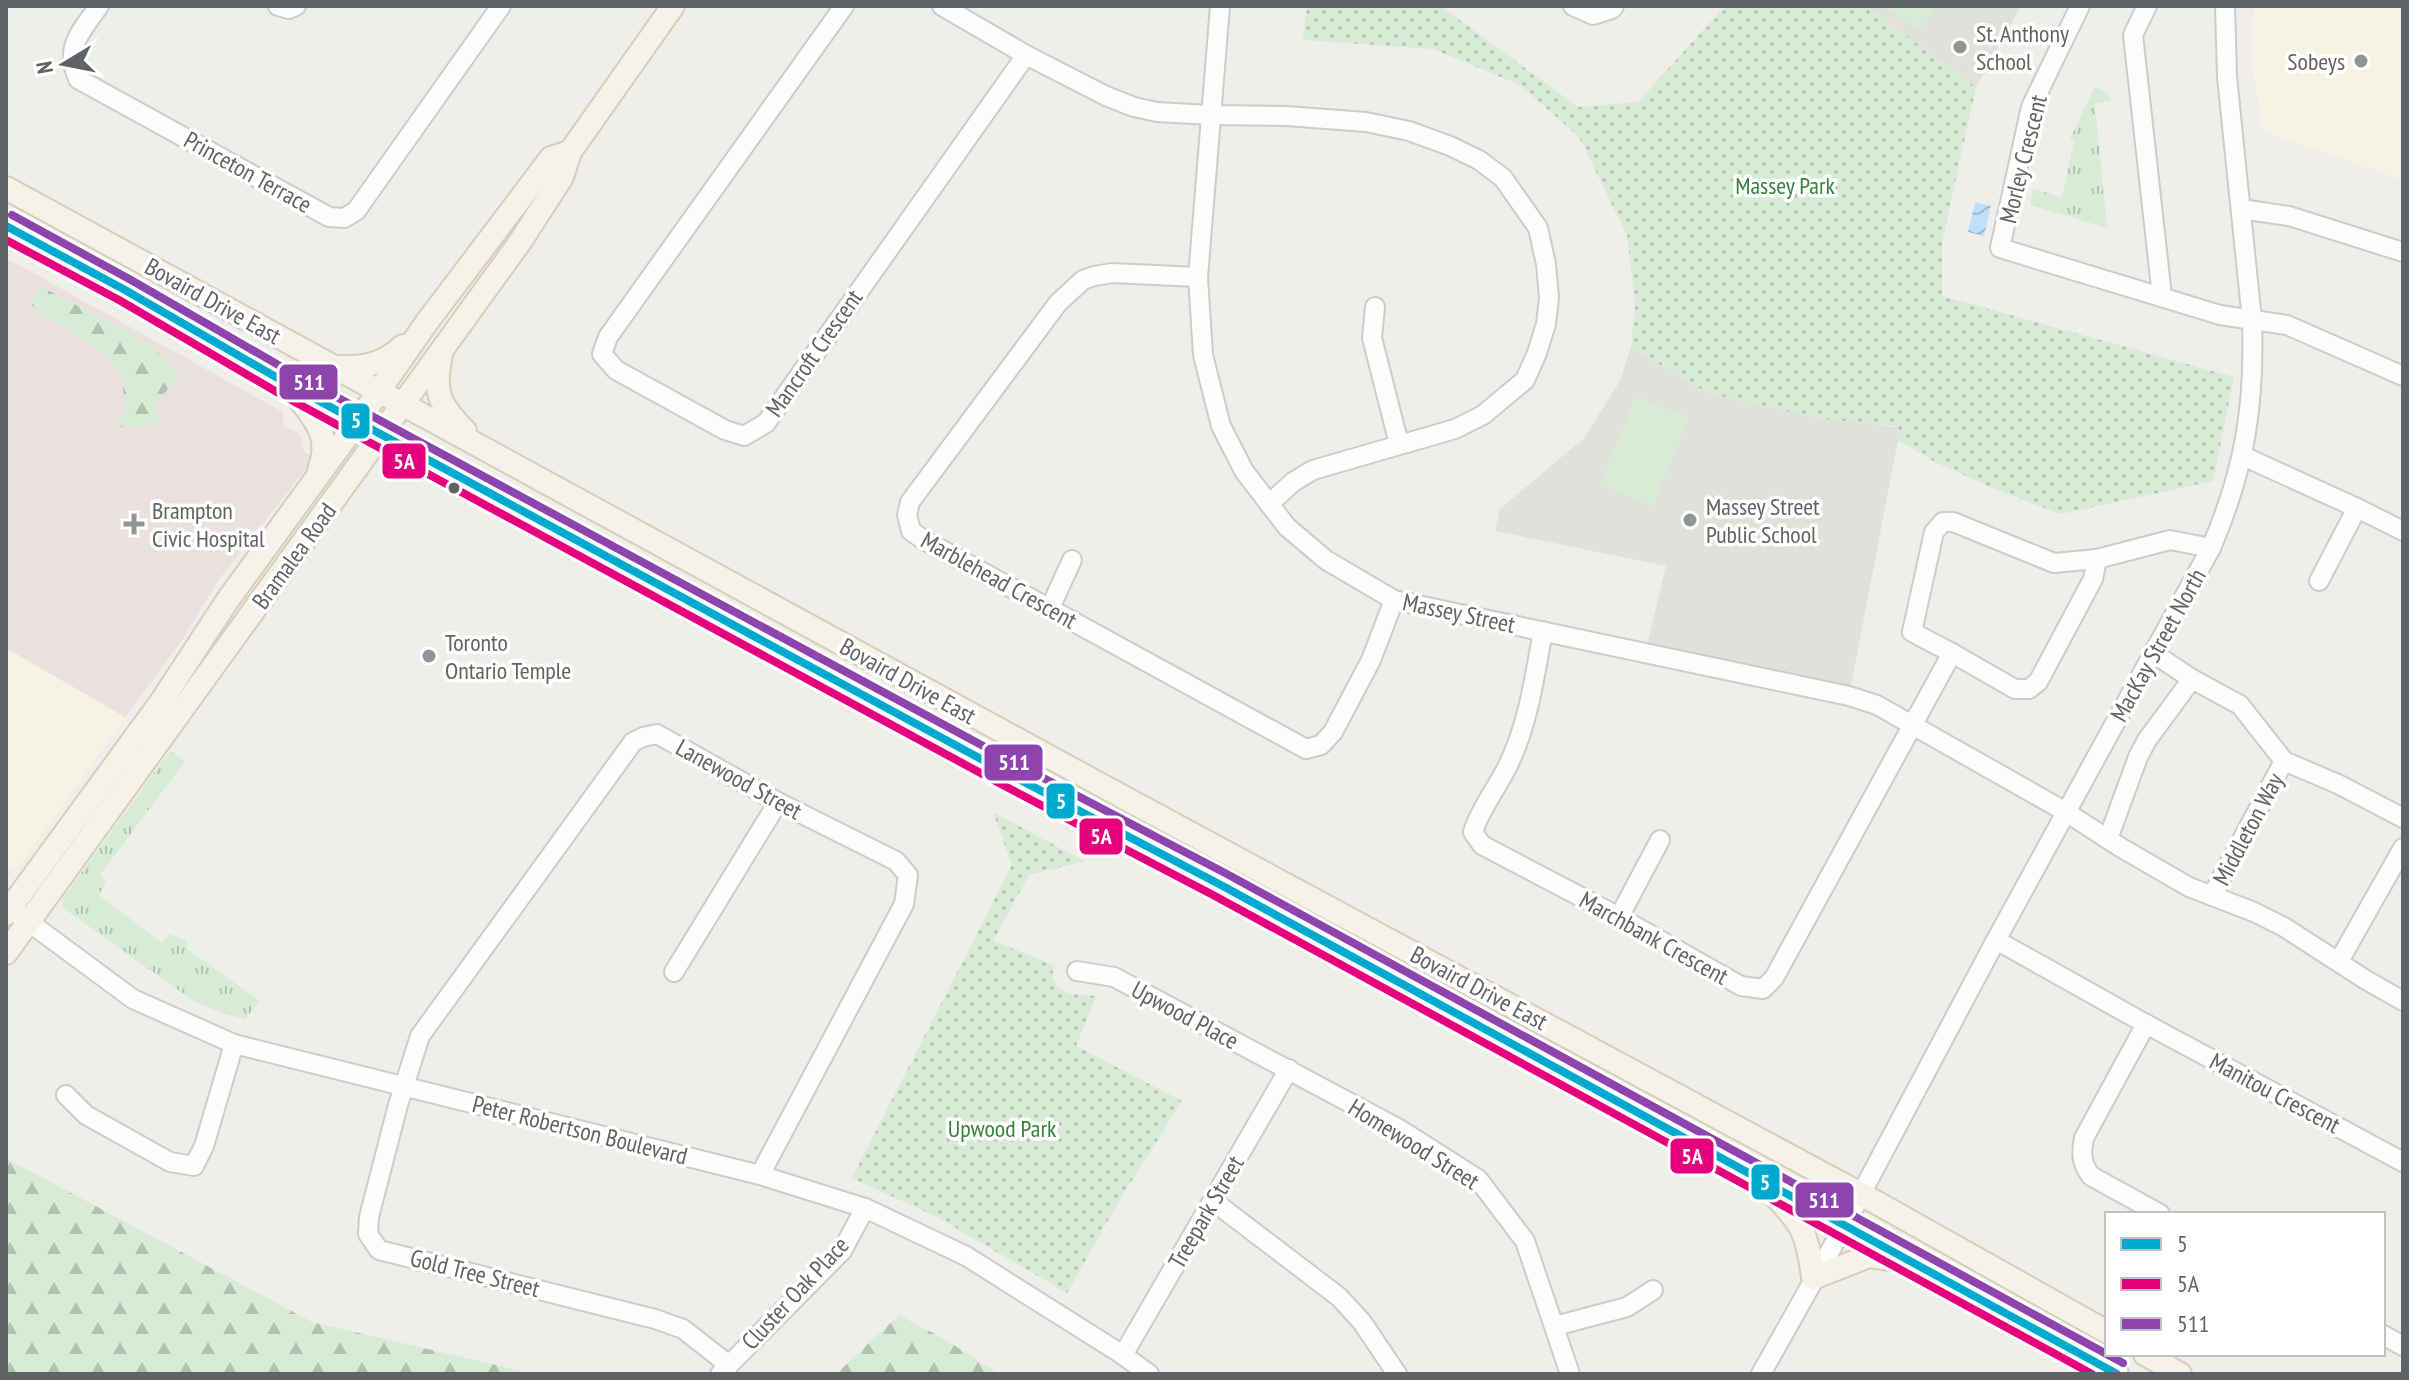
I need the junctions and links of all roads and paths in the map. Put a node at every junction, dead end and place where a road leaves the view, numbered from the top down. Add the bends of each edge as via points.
1 (99, 6) edge
2 (278, 6) edge
3 (296, 6) edge
4 (501, 6) edge
5 (673, 6) edge
6 (844, 6) edge
7 (942, 6) edge
8 (1220, 6) edge
9 (1573, 6) edge
10 (1614, 6) edge
11 (2080, 6) edge
12 (2147, 6) edge
13 (2225, 6) edge
14 (1026, 55) junction
15 (1210, 115) junction
16 (570, 152) junction
17 (6, 188) edge
18 (2241, 209) junction
19 (6, 226) edge
20 (2403, 252) edge
21 (1198, 277) junction
22 (2162, 296) junction
23 (1375, 307) dead end
24 (2252, 320) junction
25 (427, 322) junction
26 (443, 350) junction
27 (331, 367) junction
28 (2403, 376) edge
29 (288, 384) junction
30 (379, 392) junction
31 (403, 405) junction
32 (358, 421) junction
33 (382, 435) junction
34 (1399, 444) junction
35 (480, 446) junction
36 (2243, 456) junction
37 (317, 475) junction
38 (1269, 504) junction
39 (2357, 508) junction
40 (2403, 531) edge
41 (2211, 548) junction
42 (2097, 559) junction
43 (1072, 560) dead end
44 (2319, 581) dead end
45 (1394, 600) junction
46 (1050, 608) junction
47 (1543, 631) junction
48 (1952, 653) junction
49 (2153, 653) junction
50 (2192, 679) junction
51 (1914, 725) junction
52 (2284, 761) junction
53 (778, 802) junction
54 (2066, 812) junction
55 (2403, 818) edge
56 (2108, 839) junction
57 (1660, 840) dead end
58 (2403, 848) edge
59 (2212, 896) junction
60 (11, 911) edge
61 (1619, 917) junction
62 (1996, 940) junction
63 (6, 953) edge
64 (2339, 961) junction
65 (1077, 971) dead end
66 (674, 972) dead end
67 (2403, 1001) edge
68 (2146, 1024) junction
69 (234, 1044) junction
70 (1289, 1069) junction
71 (405, 1085) junction
72 (66, 1095) dead end
73 (2403, 1162) edge
74 (760, 1175) junction
75 (1758, 1179) junction
76 (1861, 1194) junction
77 (1213, 1201) junction
78 (865, 1208) junction
79 (2156, 1212) edge
80 (1844, 1226) junction
81 (1914, 1263) junction
82 (1813, 1278) junction
83 (1653, 1290) dead end
84 (1555, 1326) junction
85 (2105, 1331) edge
86 (2385, 1336) edge
87 (2403, 1346) edge
88 (1123, 1355) junction
89 (2148, 1356) edge
90 (724, 1369) edge
91 (1149, 1374) edge
92 (1397, 1374) edge
93 (1570, 1374) edge
94 (1761, 1374) edge
95 (2117, 1374) edge
96 (2180, 1374) edge

1 - 4 street, Princeton Terrace via 73,44 71,64 78,79 329,217 344,218 356,211
2 - 3 street
5 - 16 main road, Bramalea Road
6 - 14 street, Mancroft Crescent via 608,337 602,354 616,370 744,436 766,423
7 - 14 street
8 - 15 street, Massey Street
9 - 10 street via 1593,15
11 - 22 street, Morley Crescent via 2031,107 2000,248
12 - 22 street via 2133,35
13 - 18 street, MacKay Street North
14 - 15 street via 1134,107
15 - 21 street, Massey Street
15 - 34 street via 1366,122 1409,131 1479,160 1503,178 1538,228 1549,298 1546,324 1525,380 1483,415 1455,429
16 - 25 main road, Bramalea Road via 551,158
16 - 26 main road, Bramalea Road via 562,177
17 - 27 main road, Bovaird Drive East
18 - 20 street via 2289,216
18 - 24 street, MacKay Street North
19 - 29 main road, Bovaird Drive East
21 - 38 street, Massey Street via 1203,355 1221,426
21 - 46 street, Marblehead Crescent via 1112,273 1083,280 1058,303 910,502 911,531
22 - 24 street, Morley Crescent
23 - 34 street via 1372,338
24 - 28 street, Morley Crescent via 2287,325
24 - 36 street, MacKay Street North via 2252,395
25 - 27 main road via 381,363
25 - 30 main road, Bramalea Road
26 - 31 main road, Bramalea Road
26 - 35 main road via 437,375 441,403
27 - 30 main road, Bovaird Drive East
29 - 32 main road, Bovaird Drive East
29 - 37 main road via 322,432 325,456
30 - 31 main road, Bovaird Drive East
30 - 32 main road, Bramalea Road
31 - 33 main road, Bramalea Road
31 - 35 main road, Bovaird Drive East
32 - 33 main road, Bovaird Drive East
32 - 37 main road, Bramalea Road
33 - 60 main road, Bramalea Road
33 - 75 main road, Bovaird Drive East
34 - 38 street via 1313,470
35 - 76 main road, Bovaird Drive East
36 - 39 street
36 - 41 street, MacKay Street North
37 - 60 main road, Bramalea Road
38 - 45 street, Massey Street via 1326,560
39 - 40 street
39 - 44 street
41 - 42 street via 2170,540
41 - 49 street, MacKay Street North
42 - 48 street via 2093,579 2038,682 2029,689 2015,689
42 - 48 street via 2054,563 1943,522 1934,532 1912,632
43 - 46 street
45 - 46 street, Marblehead Crescent via 1371,660 1333,732 1321,745 1306,749
45 - 47 street, Massey Street
47 - 51 street, Massey Street via 1849,696
47 - 61 street, Marchbank Crescent via 1526,721 1473,832 1482,845
48 - 51 street
49 - 50 street, Middleton Way
49 - 54 street, MacKay Street North
50 - 52 street, Middleton Way via 2240,705
50 - 56 street via 2147,740
51 - 54 street, Massey Street
51 - 61 street, Marchbank Crescent via 1774,978 1763,989 1741,986
52 - 55 street, Middleton Way
52 - 59 street, Middleton Way
53 - 66 street
53 - 71 street, Lanewood Street via 657,734 633,742 420,1036
53 - 74 street, Lanewood Street via 896,861 908,875 904,904
54 - 56 street, Middleton Way
54 - 62 street, MacKay Street North
56 - 59 street, Middleton Way
57 - 61 street
58 - 64 street
59 - 64 street, Middleton Way via 2284,927
60 - 63 main road, Bramalea Road
60 - 69 street, Peter Robertson Boulevard via 133,999
62 - 68 street, Manitou Crescent
62 - 76 street, MacKay Street North
64 - 67 street, Middleton Way
65 - 70 street, Upwood Place via 1114,977
68 - 73 street, Manitou Crescent
68 - 79 street via 2081,1151 2091,1176
69 - 71 street, Peter Robertson Boulevard
69 - 72 street via 194,1166 170,1162 86,1115
70 - 77 street, Treepark Street
70 - 84 street, Homewood Street via 1478,1179 1525,1241
71 - 74 street, Peter Robertson Boulevard
71 - 90 street, Gold Tree Street via 369,1217 368,1234 379,1250 655,1319 683,1329
74 - 78 street, Peter Robertson Boulevard
75 - 80 main road, Bovaird Drive East
75 - 82 main road via 1802,1228
76 - 80 street, MacKay Street North
76 - 85 main road, Bovaird Drive East
77 - 88 street, Treepark Street
77 - 92 street via 1339,1297
78 - 88 street, Peter Robertson Boulevard via 966,1256
78 - 90 street, Cluster Oak Place via 842,1251
80 - 81 main road, Bovaird Drive East
80 - 82 street, MacKay Street North
81 - 82 main road via 1869,1256
81 - 95 main road, Bovaird Drive East
82 - 94 street, MacKay Street North
83 - 84 street via 1627,1307
84 - 93 street, Homewood Street
86 - 87 street
88 - 91 street, Peter Robertson Boulevard
89 - 96 main road

